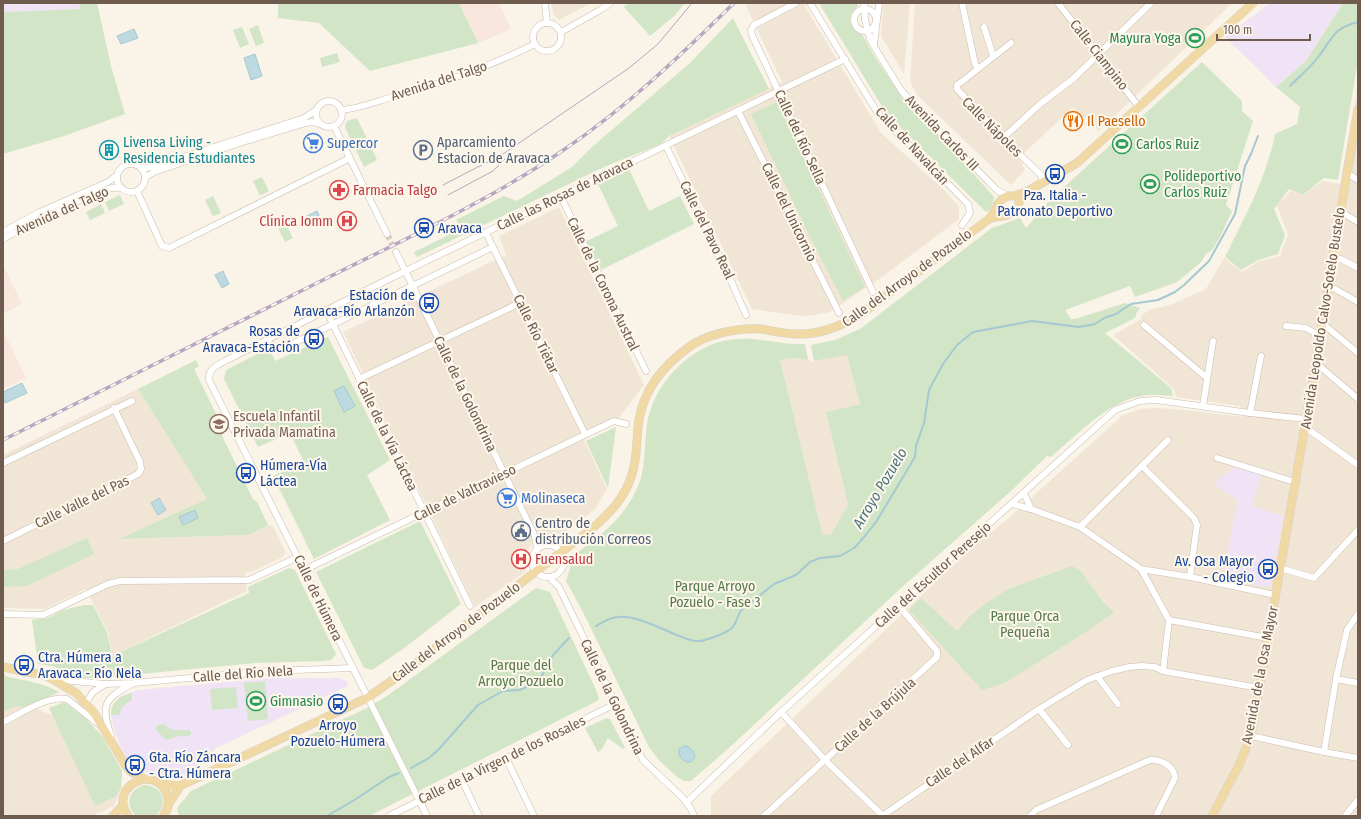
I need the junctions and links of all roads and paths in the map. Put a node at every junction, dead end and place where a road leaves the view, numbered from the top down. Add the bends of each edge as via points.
1 (546, 3) edge
2 (610, 3) edge
3 (796, 3) edge
4 (810, 3) edge
5 (878, 3) edge
6 (962, 3) edge
7 (1058, 3) edge
8 (1140, 3) edge
9 (1150, 3) edge
10 (1252, 3) edge
11 (864, 6) edge
12 (1144, 9) junction
13 (877, 22) junction
14 (547, 23) junction
15 (984, 27) dead end
16 (867, 30) junction
17 (560, 32) junction
18 (1011, 43) dead end
19 (535, 44) junction
20 (874, 46) junction
21 (1098, 54) junction
22 (993, 56) junction
23 (844, 60) junction
24 (978, 68) junction
25 (778, 91) junction
26 (1139, 107) junction
27 (1358, 109) edge
28 (316, 110) junction
29 (341, 110) junction
30 (738, 111) junction
31 (321, 124) junction
32 (334, 126) junction
33 (1356, 133) edge
34 (1003, 138) junction
35 (666, 146) junction
36 (350, 158) junction
37 (142, 168) junction
38 (1347, 173) junction
39 (117, 175) junction
40 (146, 177) junction
41 (1042, 179) junction
42 (1358, 180) edge
43 (122, 188) junction
44 (997, 190) junction
45 (137, 191) junction
46 (561, 197) junction
47 (1013, 198) junction
48 (999, 209) junction
49 (1341, 212) junction
50 (1358, 222) edge
51 (962, 225) dead end
52 (3, 232) edge
53 (486, 233) junction
54 (387, 234) tunnel mouth
55 (3, 238) edge
56 (493, 247) junction
57 (396, 252) tunnel mouth
58 (1333, 257) junction
59 (1358, 268) edge
60 (406, 271) junction
61 (1328, 285) junction
62 (413, 286) junction
63 (873, 292) dead end
64 (1358, 302) edge
65 (520, 303) junction
66 (326, 310) junction
67 (838, 314) dead end
68 (746, 315) dead end
69 (1322, 323) junction
70 (333, 324) junction
71 (1144, 325) dead end
72 (1286, 326) dead end
73 (1320, 336) junction
74 (265, 341) junction
75 (439, 341) junction
76 (1213, 341) dead end
77 (1358, 353) edge
78 (1261, 356) dead end
79 (1316, 363) junction
80 (646, 372) dead end
81 (1207, 378) junction
82 (359, 379) junction
83 (210, 380) joint
84 (1358, 399) edge
85 (132, 400) dead end
86 (1203, 406) junction
87 (114, 408) junction
88 (1250, 413) junction
89 (1306, 423) junction
90 (626, 424) dead end
91 (585, 434) junction
92 (1168, 440) dead end
93 (1217, 458) dead end
94 (3, 462) edge
95 (1358, 465) edge
96 (1142, 466) junction
97 (504, 473) junction
98 (1294, 482) junction
99 (1024, 493) junction
100 (1012, 504) junction
101 (1031, 509) junction
102 (424, 512) junction
103 (1080, 527) junction
104 (1287, 527) joint
105 (1358, 530) edge
106 (535, 536) junction
107 (3, 542) edge
108 (546, 545) junction
109 (537, 550) junction
110 (562, 552) junction
111 (298, 557) junction
112 (1280, 568) junction
113 (1141, 569) junction
114 (304, 570) junction
115 (536, 572) junction
116 (560, 573) junction
117 (1190, 577) junction
118 (550, 578) junction
119 (559, 586) junction
120 (1275, 596) junction
121 (470, 606) dead end
122 (899, 606) junction
123 (3, 614) edge
124 (1358, 614) edge
125 (1169, 620) junction
126 (1268, 638) junction
127 (3, 667) edge
128 (353, 668) junction
129 (1163, 671) junction
130 (47, 676) junction
131 (1097, 676) junction
132 (1336, 679) junction
133 (134, 683) junction
134 (106, 684) junction
135 (1358, 684) edge
136 (1259, 688) junction
137 (367, 698) junction
138 (86, 703) junction
139 (616, 704) junction
140 (1118, 704) dead end
141 (1038, 709) junction
142 (781, 712) junction
143 (3, 722) edge
144 (106, 732) junction
145 (1251, 736) junction
146 (112, 741) junction
147 (1068, 745) dead end
148 (1324, 752) junction
149 (506, 758) junction
150 (1358, 758) edge
151 (825, 760) junction
152 (123, 762) junction
153 (144, 780) junction
154 (462, 780) junction
155 (160, 784) junction
156 (180, 786) junction
157 (127, 789) junction
158 (1358, 800) edge
159 (419, 801) junction
160 (687, 802) junction
161 (168, 804) junction
162 (123, 805) junction
163 (113, 816) edge
164 (128, 816) edge
165 (164, 816) edge
166 (389, 816) edge
167 (427, 816) edge
168 (479, 816) edge
169 (534, 816) edge
170 (694, 816) edge
171 (764, 816) edge
172 (882, 816) edge
173 (1030, 816) edge
174 (1156, 816) edge
175 (1212, 816) edge
176 (1345, 816) edge

1 - 14 street
2 - 17 street
3 - 25 street, Calle del Río Sella via 759,22 751,30
4 - 23 street, Calle de Navalcán
5 - 13 street
6 - 24 street
7 - 21 street, Calle Ciampino
8 - 12 street
9 - 12 street
10 - 26 main road
11 - 13 street via 874,12
11 - 16 street, Avenida Carlos III
11 - 16 street, Avenida Carlos III via 855,14 854,21 862,31
12 - 21 street
13 - 16 street via 875,27
13 - 20 street
14 - 17 street via 555,25
14 - 19 street via 539,25 534,31
15 - 22 street
16 - 20 street, Avenida Carlos III
17 - 19 street via 561,41 552,50 540,50
18 - 22 street, Calle Nápoles
19 - 29 street, Avenida del Talgo via 489,65 434,85
20 - 44 street, Avenida Carlos III via 910,102
21 - 26 street, Calle Ciampino
21 - 34 street
22 - 24 street, Calle Nápoles
23 - 25 street, Calle las Rosas de Aravaca
23 - 51 street, Calle de Navalcán via 882,119 968,204 970,214
24 - 34 street, Calle Nápoles via 960,83 957,89
25 - 30 street, Calle las Rosas de Aravaca
25 - 63 street, Calle del Río Sella
26 - 41 main road via 1077,163
27 - 33 main road, Avenida Leopoldo Calvo-Sotelo Bustelo
28 - 29 street via 322,103 330,101
28 - 31 street via 316,118
28 - 37 street via 304,118
29 - 32 street via 340,120
30 - 35 street, Calle las Rosas de Aravaca
30 - 67 street, Calle del Unicornio
31 - 32 street
31 - 40 street via 306,123 253,139 167,167
32 - 36 street
33 - 38 main road, Avenida Leopoldo Calvo-Sotelo Bustelo
34 - 41 street, Calle Nápoles
35 - 46 street, Calle las Rosas de Aravaca
35 - 68 street, Calle del Pavo Real
36 - 45 street via 168,248 162,246
36 - 54 street
37 - 39 street via 135,164 127,164 120,168
37 - 40 street
38 - 42 street
38 - 49 main road, Avenida Leopoldo Calvo-Sotelo Bustelo
39 - 43 street
39 - 52 street, Avenida del Talgo via 108,182 40,212
40 - 45 street via 144,185
41 - 47 main road via 1026,192
43 - 45 street via 129,192
43 - 55 street, Avenida del Talgo via 116,187 99,192
44 - 47 street, Avenida Carlos III
44 - 48 street
46 - 53 street, Calle las Rosas de Aravaca
46 - 80 street, Calle de la Corona Austral
47 - 48 main road
47 - 48 main road via 1016,209 1012,213 1005,216
48 - 110 main road, Calle del Arroyo de Pozuelo via 860,315 837,327 821,332 798,334 761,329 737,330 713,336 690,346 662,370 646,396 639,420 632,475 623,495 604,519
49 - 50 street
49 - 58 main road, Avenida Leopoldo Calvo-Sotelo Bustelo
53 - 56 street, Calle Río Tiétar
53 - 60 street, Calle las Rosas de Aravaca
56 - 62 street, Calle las Rosas de Aravaca
56 - 65 street, Calle Río Tiétar
57 - 60 street, Calle de la Golondrina
58 - 59 street via 1341,258
58 - 61 main road, Avenida Leopoldo Calvo-Sotelo Bustelo
60 - 62 street, Calle de la Golondrina
60 - 66 street, Calle las Rosas de Aravaca
61 - 64 street
61 - 69 main road, Avenida Leopoldo Calvo-Sotelo Bustelo
62 - 70 street, Calle las Rosas de Aravaca
62 - 75 street, Calle de la Golondrina
65 - 75 street
65 - 91 street, Calle Río Tiétar
66 - 70 street, Calle de la Vía Láctea
66 - 74 street, Calle las Rosas de Aravaca
69 - 73 main road, Avenida Leopoldo Calvo-Sotelo Bustelo
69 - 77 street
70 - 74 street, Calle las Rosas de Aravaca via 288,346 275,347
70 - 82 street, Calle de la Vía Láctea
71 - 81 street
72 - 73 street via 1306,328
73 - 79 main road, Avenida Leopoldo Calvo-Sotelo Bustelo
74 - 83 street, Calle las Rosas de Aravaca via 214,367 210,373
75 - 82 street
75 - 97 street, Calle de la Golondrina
76 - 81 street
78 - 88 street
79 - 84 street
79 - 89 main road, Avenida Leopoldo Calvo-Sotelo Bustelo
81 - 86 street
82 - 102 street, Calle de la Vía Láctea
83 - 111 street, Calle de Húmera
85 - 87 street
86 - 88 street, Calle del Escultor Peresejo
86 - 99 street, Calle del Escultor Peresejo via 1149,400 1128,404 1115,410
87 - 94 street
87 - 107 street, Calle Valle del Pas via 140,462 141,470 138,474
88 - 89 street, Calle del Escultor Peresejo
89 - 95 street
89 - 98 main road, Avenida Leopoldo Calvo-Sotelo Bustelo
90 - 91 street, Calle de Valtravieso via 614,421
91 - 97 street, Calle de Valtravieso
92 - 96 street
93 - 98 street
96 - 103 street
96 - 117 street via 1194,518 1197,526
97 - 102 street, Calle de Valtravieso
97 - 106 street, Calle de la Golondrina
98 - 104 main road, Avenida Leopoldo Calvo-Sotelo Bustelo
99 - 100 street, Calle del Escultor Peresejo
99 - 101 street
100 - 101 street
100 - 122 street, Calle del Escultor Peresejo
101 - 103 street
102 - 114 street, Calle de Valtravieso
102 - 121 street, Calle de la Vía Láctea
103 - 113 street
104 - 112 main road, Avenida de la Osa Mayor
105 - 112 street via 1314,578
106 - 108 street, Calle de la Golondrina
106 - 109 street, Calle de la Golondrina
108 - 109 street
108 - 110 street, Calle de la Golondrina
109 - 115 street, Calle de la Golondrina via 532,560
110 - 115 main road, Calle del Arroyo de Pozuelo
110 - 116 street via 564,563
111 - 114 street, Calle de Húmera
111 - 123 street via 249,580 120,582 108,584 43,615
112 - 120 main road, Avenida de la Osa Mayor
113 - 117 street
113 - 125 street
114 - 128 street, Calle de Húmera
115 - 118 street, Calle de la Golondrina
115 - 137 main road, Calle del Arroyo de Pozuelo
116 - 118 street
116 - 119 street
117 - 120 street
118 - 119 street, Calle de la Golondrina
119 - 139 street, Calle de la Golondrina
120 - 126 main road, Avenida de la Osa Mayor
122 - 142 street, Calle del Escultor Peresejo
122 - 151 street, Calle de la Brújula via 937,651 937,657
124 - 132 street via 1347,630
125 - 126 street
125 - 129 street
126 - 136 main road, Avenida de la Osa Mayor
127 - 130 main road
128 - 133 street, Calle del Río Nela via 268,671
128 - 137 street, Calle de Húmera
129 - 131 street, Calle del Alfar via 1155,667 1142,666
129 - 136 street, Calle del Alfar
130 - 134 street, Calle del Río Nela
130 - 138 main road via 76,693
131 - 140 street
131 - 141 street, Calle del Alfar
132 - 135 street
132 - 148 street
133 - 134 street, Calle del Río Nela
133 - 146 street, Calle del Río Nela via 110,698 105,708 105,718
134 - 138 street via 93,692
136 - 145 main road, Avenida de la Osa Mayor
137 - 156 main road, Calle del Arroyo de Pozuelo
137 - 159 street, Calle de Húmera
138 - 144 main road
139 - 149 street, Calle de la Virgen de los Rosales
139 - 160 street, Calle de la Golondrina via 643,760
141 - 147 street
141 - 172 street, Calle del Alfar
142 - 151 street
142 - 160 street, Calle del Escultor Peresejo
143 - 144 street via 55,698 67,699
144 - 146 main road
145 - 148 street
145 - 175 main road, Avenida de la Osa Mayor
146 - 152 main road
148 - 150 street
149 - 154 street, Calle de la Virgen de los Rosales
149 - 169 street
151 - 171 street, Calle de la Brújula
151 - 172 street
152 - 153 main road via 130,771
152 - 157 main road via 127,773
153 - 155 main road
153 - 157 main road via 136,781
154 - 159 street, Calle de la Virgen de los Rosales
154 - 168 street
155 - 156 main road
155 - 161 main road via 166,793
156 - 161 main road
157 - 162 main road
158 - 176 street
159 - 166 street, Calle de la Virgen de los Rosales
159 - 167 street, Calle de Húmera
160 - 170 street, Calle de la Golondrina
161 - 165 main road
162 - 163 main road
162 - 164 main road
173 - 174 street via 1036,810 1154,760 1170,767 1175,778

